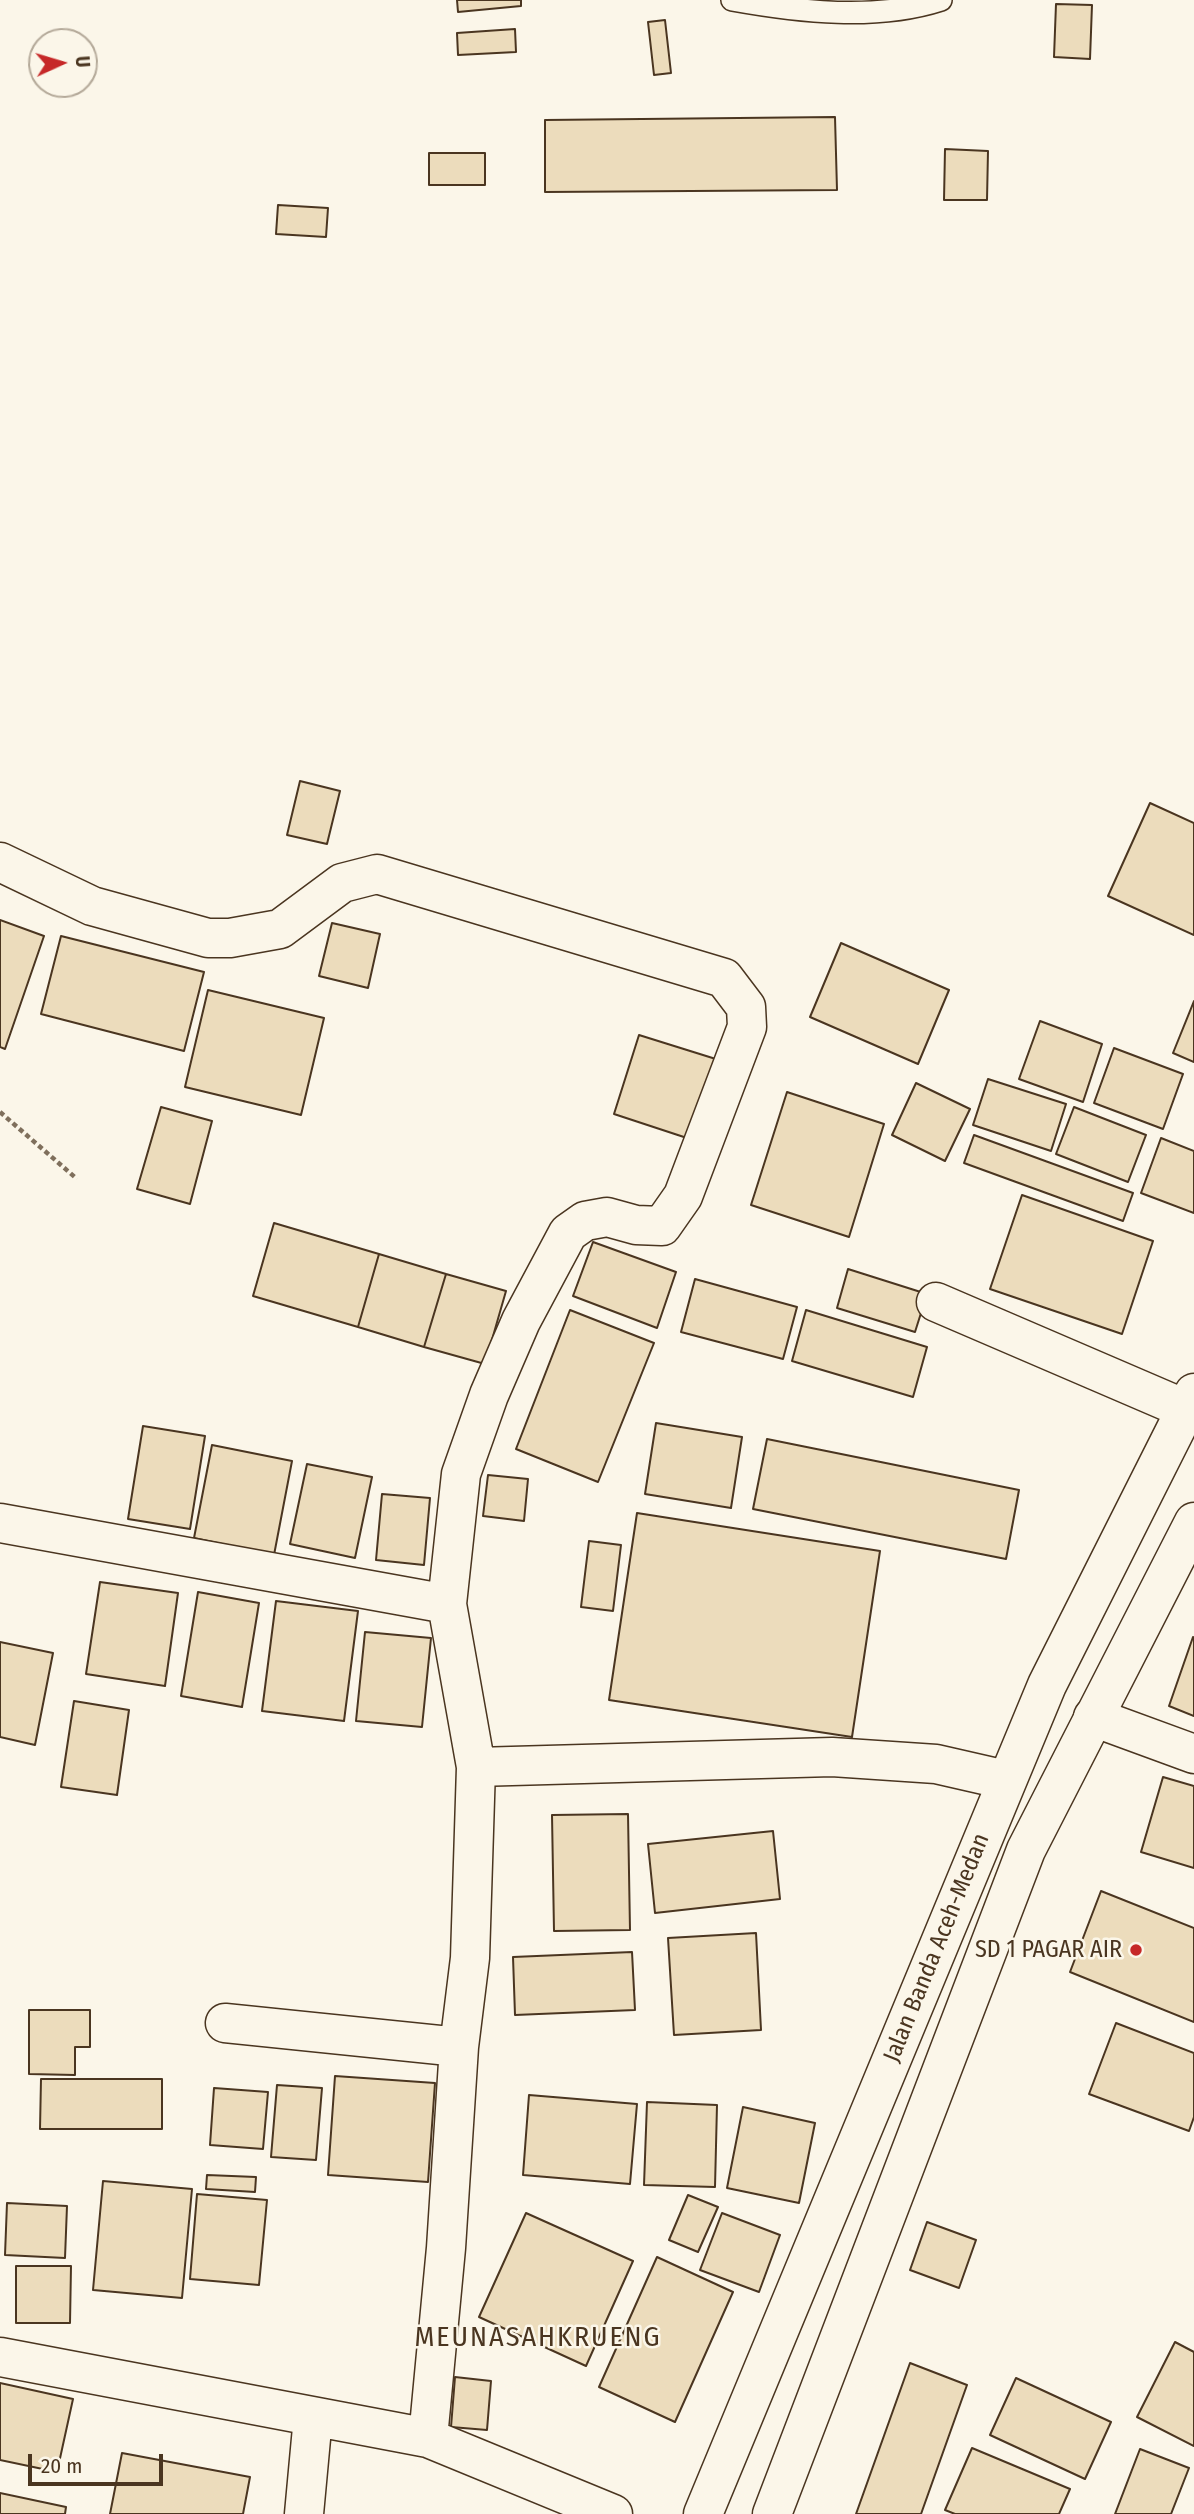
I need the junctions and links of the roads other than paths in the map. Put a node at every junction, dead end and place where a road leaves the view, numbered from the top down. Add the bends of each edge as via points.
1 (732, 0) edge
2 (941, 0) edge
3 (0, 862) edge
4 (936, 1302) dead end
5 (1189, 1401) edge
6 (1194, 1522) edge
7 (0, 1523) edge
8 (447, 1604) junction
9 (1093, 1717) junction
10 (1194, 1754) edge
11 (476, 1768) junction
12 (1006, 1780) junction
13 (225, 2023) dead end
14 (459, 2047) junction
15 (0, 2357) edge
16 (313, 2417) junction
17 (428, 2438) junction
18 (781, 2511) edge
19 (304, 2514) edge
20 (612, 2514) edge
21 (703, 2514) edge

1 - 2 lane via 787,10 908,11
3 - 8 main road via 92,906 208,937 230,938 280,929 342,883 377,874 724,978 741,997 747,1027 684,1196 662,1226 607,1217 585,1221 568,1233 521,1321 461,1474
4 - 5 main road
5 - 12 main road, Jalan Banda Aceh-Medan via 1047,1685
6 - 9 main road, Jalan Banda Aceh-Medan
7 - 8 main road
8 - 11 main road
9 - 10 main road
9 - 18 main road, Jalan Banda Aceh-Medan via 1026,1850
11 - 12 main road via 832,1757 936,1764
11 - 14 main road via 470,1958
12 - 21 main road, Jalan Banda Aceh-Medan
13 - 14 main road
14 - 17 main road
15 - 16 main road
16 - 17 main road
16 - 19 main road
17 - 20 main road

